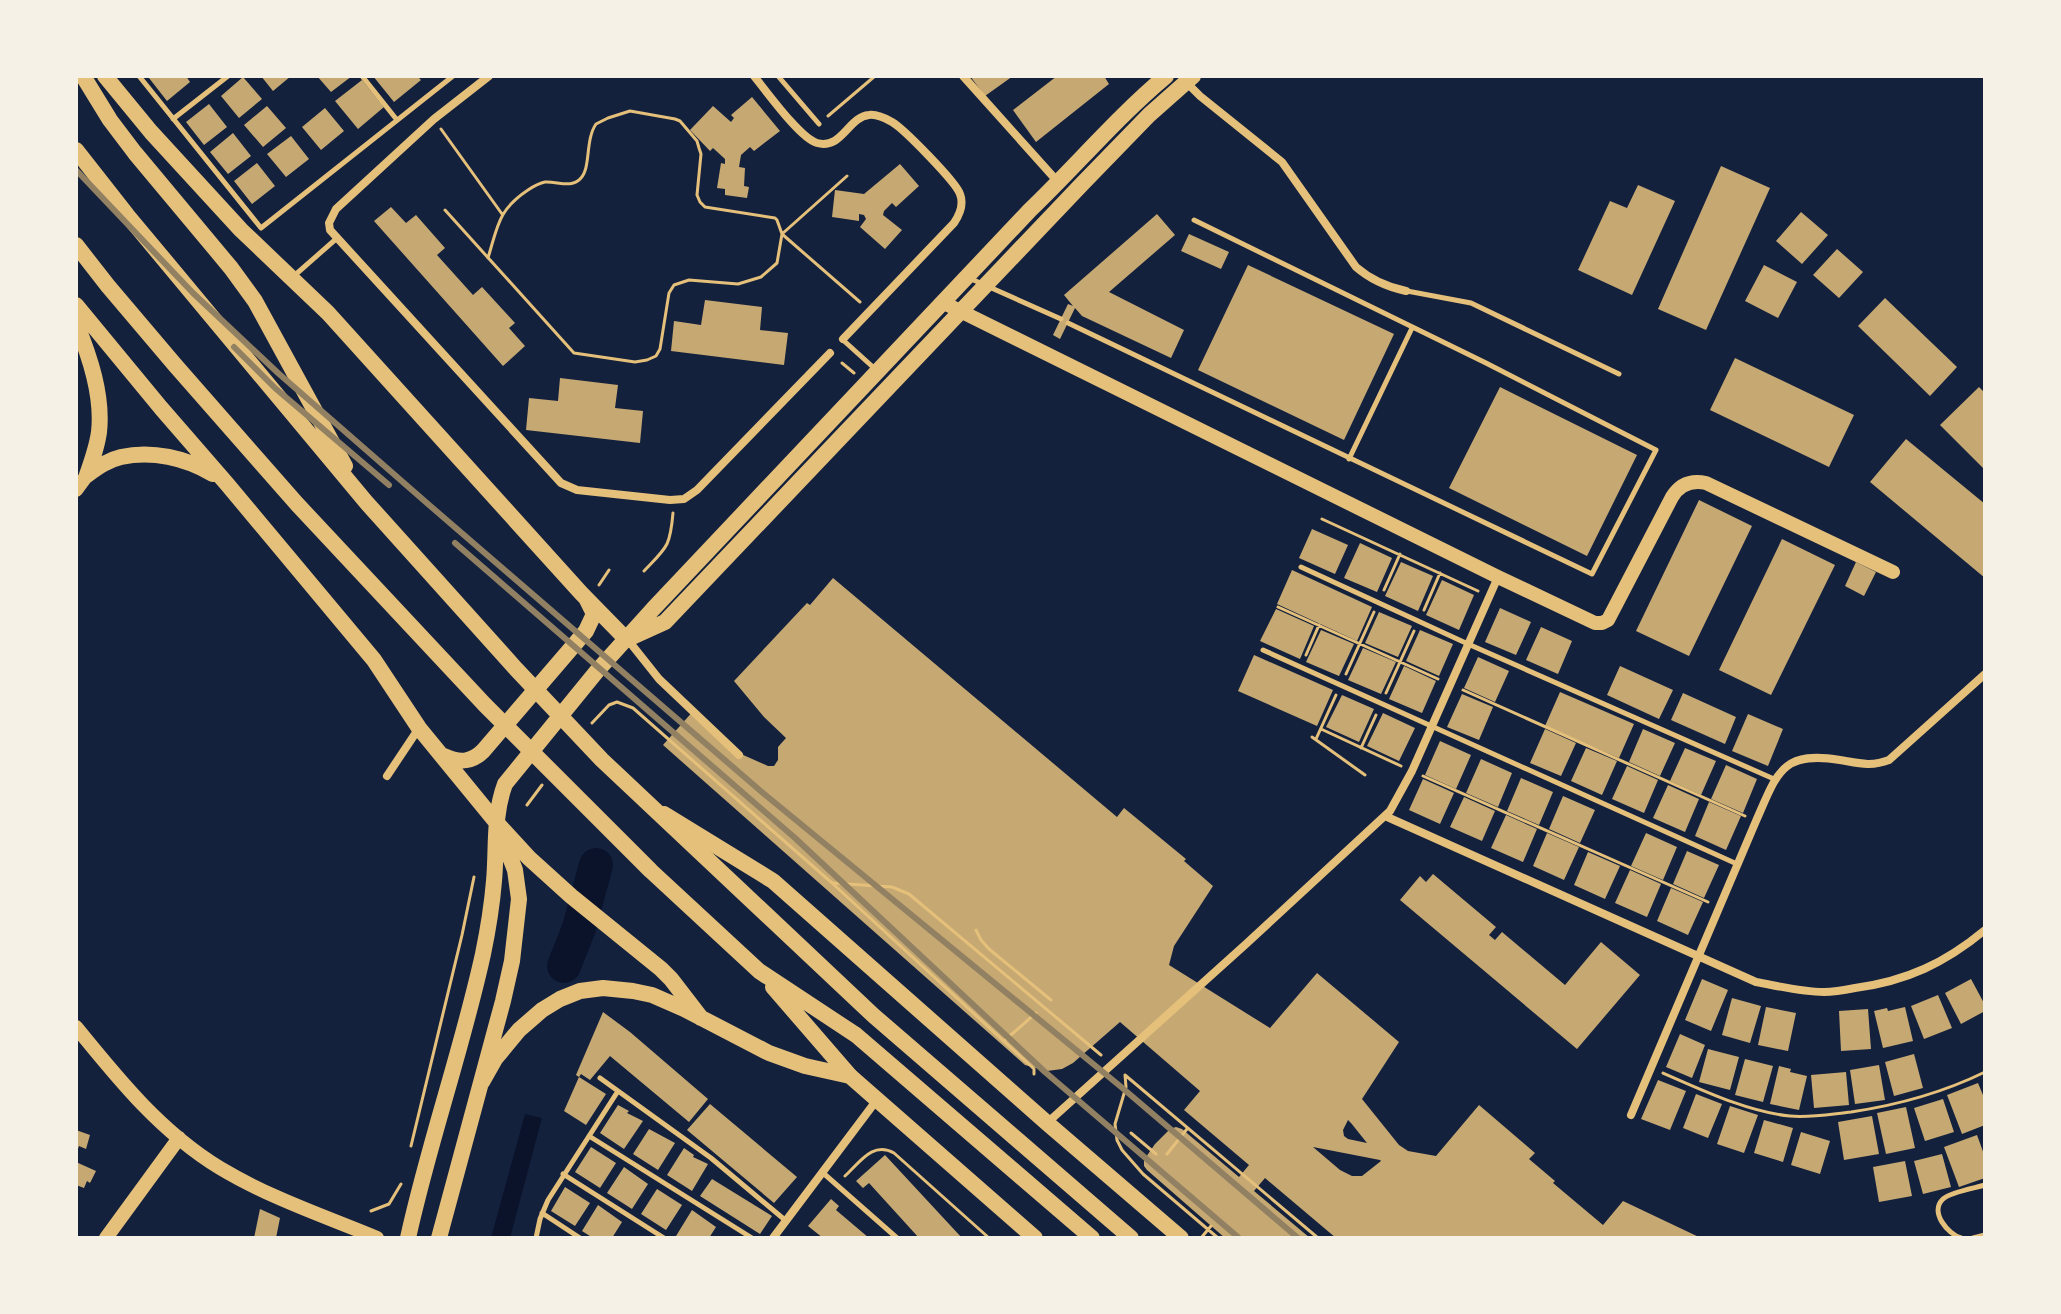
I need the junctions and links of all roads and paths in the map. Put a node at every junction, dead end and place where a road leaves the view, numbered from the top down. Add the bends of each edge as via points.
1 (83, 76) edge
2 (105, 76) edge
3 (139, 76) edge
4 (228, 76) edge
5 (362, 76) edge
6 (453, 76) edge
7 (489, 76) edge
8 (754, 76) edge
9 (778, 76) edge
10 (875, 76) edge
11 (963, 76) edge
12 (1166, 76) edge
13 (1189, 79) edge
14 (173, 119) junction
15 (397, 120) junction
16 (819, 124) joint
17 (444, 134) dead end
18 (76, 150) edge
19 (847, 176) dead end
20 (1058, 182) junction
21 (445, 210) dead end
22 (502, 214) junction
23 (1194, 220) dead end
24 (782, 234) junction
25 (336, 239) junction
26 (76, 245) edge
27 (488, 258) junction
28 (968, 277) junction
29 (291, 279) junction
30 (984, 285) junction
31 (1406, 291) joint
32 (944, 303) junction
33 (76, 305) edge
34 (870, 311) junction
35 (960, 312) junction
36 (1061, 319) dead end
37 (76, 323) edge
38 (1068, 323) dead end
39 (1412, 328) junction
40 (843, 339) joint
41 (830, 353) joint
42 (878, 372) junction
43 (1619, 374) dead end
44 (860, 378) dead end
45 (1349, 459) junction
46 (87, 475) junction
47 (227, 484) junction
48 (76, 490) edge
49 (675, 501) junction
50 (366, 502) junction
51 (1322, 519) dead end
52 (1400, 554) junction
53 (1301, 567) dead end
54 (609, 570) dead end
55 (644, 571) dead end
56 (1893, 572) dead end
57 (1440, 573) junction
58 (1498, 577) junction
59 (599, 585) dead end
60 (1489, 596) junction
61 (586, 598) junction
62 (1378, 602) junction
63 (1278, 607) dead end
64 (1419, 621) junction
65 (1319, 625) junction
66 (627, 640) junction
67 (1360, 644) junction
68 (1468, 644) junction
69 (1263, 650) dead end
70 (1400, 662) junction
71 (1300, 667) junction
72 (1985, 674) edge
73 (1450, 684) junction
74 (1340, 685) junction
75 (1381, 704) junction
76 (633, 708) dead end
77 (1431, 726) junction
78 (419, 728) junction
79 (1321, 729) junction
80 (1361, 748) junction
81 (739, 755) dead end
82 (444, 756) junction
83 (1412, 771) junction
84 (1365, 775) dead end
85 (387, 776) dead end
86 (1774, 779) junction
87 (650, 805) junction
88 (1385, 816) junction
89 (1756, 821) junction
90 (496, 822) junction
91 (1737, 864) junction
92 (474, 877) dead end
93 (832, 883) junction
94 (1719, 907) junction
95 (976, 930) dead end
96 (1985, 930) edge
97 (1699, 955) junction
98 (759, 971) junction
99 (1051, 1000) dead end
100 (1036, 1013) dead end
101 (701, 1018) junction
102 (76, 1027) edge
103 (1004, 1041) junction
104 (456, 1060) junction
105 (1107, 1060) dead end
106 (1651, 1068) junction
107 (1985, 1072) edge
108 (1034, 1074) dead end
109 (484, 1075) junction
110 (850, 1076) junction
111 (600, 1078) dead end
112 (618, 1091) junction
113 (876, 1101) junction
114 (1631, 1115) dead end
115 (1047, 1123) junction
116 (1188, 1128) junction
117 (1131, 1133) dead end
118 (589, 1136) junction
119 (179, 1138) junction
120 (1156, 1154) dead end
121 (1167, 1154) dead end
122 (408, 1156) dead end
123 (822, 1172) junction
124 (563, 1174) junction
125 (933, 1178) dead end
126 (927, 1183) junction
127 (401, 1184) dead end
128 (836, 1184) junction
129 (1985, 1185) edge
130 (371, 1211) dead end
131 (542, 1213) junction
132 (785, 1220) junction
133 (1211, 1226) dead end
134 (1985, 1235) edge
135 (106, 1238) edge
136 (377, 1238) edge
137 (408, 1238) edge
138 (439, 1238) edge
139 (536, 1238) edge
140 (580, 1238) edge
141 (664, 1238) edge
142 (752, 1238) edge
143 (773, 1238) edge
144 (897, 1238) edge
145 (989, 1238) edge
146 (1035, 1238) edge
147 (1092, 1238) edge
148 (1131, 1238) edge
149 (1181, 1238) edge
150 (1201, 1238) edge
151 (1218, 1238) edge
152 (1318, 1238) edge
153 (1961, 1238) edge
154 (1973, 1238) edge

1 - 50 main road via 135,153 255,301
2 - 29 main road
3 - 14 lane
4 - 14 lane
5 - 15 lane
6 - 15 lane
7 - 25 street via 336,209 329,223
8 - 34 street via 809,140 827,145 836,141 865,115 895,123 961,195 954,223
9 - 16 lane
10 - 16 path
11 - 20 street
12 - 20 main road
13 - 30 main road
13 - 31 street via 1200,96 1282,162 1356,267
14 - 15 lane via 261,228
17 - 22 path
18 - 50 main road
19 - 24 path
20 - 28 main road
21 - 27 path
22 - 24 path via 540,183 576,183 582,178 596,124 630,111 680,121 697,141 697,195 705,207 771,216
22 - 27 path
23 - 39 lane
24 - 27 path via 777,263 761,277 738,284 689,280 674,285 660,349 656,356 635,362 574,353
24 - 34 path
25 - 29 lane
25 - 49 street via 561,483 577,490
26 - 98 main road via 297,504 485,705
28 - 30 lane
28 - 32 main road
29 - 61 main road via 328,313
30 - 35 main road
30 - 36 lane
31 - 43 lane via 1471,303
32 - 35 street
32 - 42 main road
33 - 47 main road
34 - 40 street
35 - 58 street
35 - 66 main road via 665,622
37 - 46 main road via 98,403 99,429
38 - 45 lane
39 - 45 lane
39 - 45 lane via 1656,450 1592,574
40 - 42 lane
41 - 44 path
41 - 49 street via 697,490
42 - 66 main road
46 - 47 main road via 121,457 165,456 191,462
46 - 48 street
47 - 78 main road via 374,660
49 - 55 path via 670,541
50 - 87 main road via 516,669
51 - 52 path
52 - 57 path
52 - 62 path
53 - 62 lane
54 - 59 path
56 - 58 street via 1699,481 1677,489 1602,623 1587,621
57 - 60 path
57 - 64 path
58 - 60 street
60 - 68 street
61 - 66 main road
61 - 82 main road via 594,614 586,631 483,751 468,761
62 - 64 lane
62 - 67 path
63 - 65 path
64 - 68 lane
64 - 70 path
65 - 67 path
65 - 71 path
66 - 81 street via 659,679
66 - 90 main road via 505,784
67 - 70 path
67 - 74 path
68 - 73 street
68 - 86 lane
69 - 71 lane
70 - 73 path
70 - 75 path
71 - 74 lane
72 - 86 street via 1889,760 1860,765 1804,759 1783,768
73 - 77 street
73 - 89 path
74 - 75 lane
74 - 79 path
75 - 77 lane
75 - 80 path
76 - 93 path
77 - 83 street
77 - 91 lane
78 - 82 main road
78 - 85 street
79 - 80 path
79 - 84 path via 1314,738
80 - 83 path
82 - 90 main road
83 - 88 street
83 - 94 path
86 - 89 street
87 - 115 main road via 773,881
87 - 148 main road via 874,1016
88 - 97 street
88 - 115 street
89 - 91 street
90 - 101 main road via 571,896 661,969
90 - 104 main road via 489,923
90 - 109 main road via 515,870 519,899 512,961
91 - 94 street
92 - 122 path
93 - 103 path
93 - 105 path via 882,885 909,894
94 - 97 street
95 - 99 path via 989,949
96 - 97 street via 1948,957 1900,980 1825,992 1756,982
97 - 106 street
98 - 110 main road
98 - 147 main road via 856,1035
100 - 103 path
101 - 109 main road via 633,991 580,991 527,1022
101 - 110 main road via 786,1060
102 - 119 street via 142,1105
103 - 108 path
104 - 109 main road
104 - 137 main road
106 - 107 path via 1709,1093 1791,1116 1902,1103
106 - 114 street
109 - 138 main road
110 - 113 main road
111 - 112 lane
112 - 118 lane
112 - 132 lane
113 - 123 street
113 - 146 main road
115 - 149 main road
116 - 121 path
116 - 151 path via 1125,1075 1115,1124 1122,1150
116 - 152 path
117 - 120 path
118 - 124 lane
118 - 142 lane
119 - 135 street
119 - 136 street via 267,1194
123 - 128 lane
123 - 132 street
124 - 131 lane
124 - 141 lane
125 - 126 path
126 - 128 path via 894,1153 880,1148
126 - 145 path
127 - 130 path via 389,1204
128 - 144 lane
129 - 153 lane via 1940,1201 1944,1227
131 - 139 lane
131 - 140 lane
132 - 143 street
133 - 150 path
134 - 154 lane

